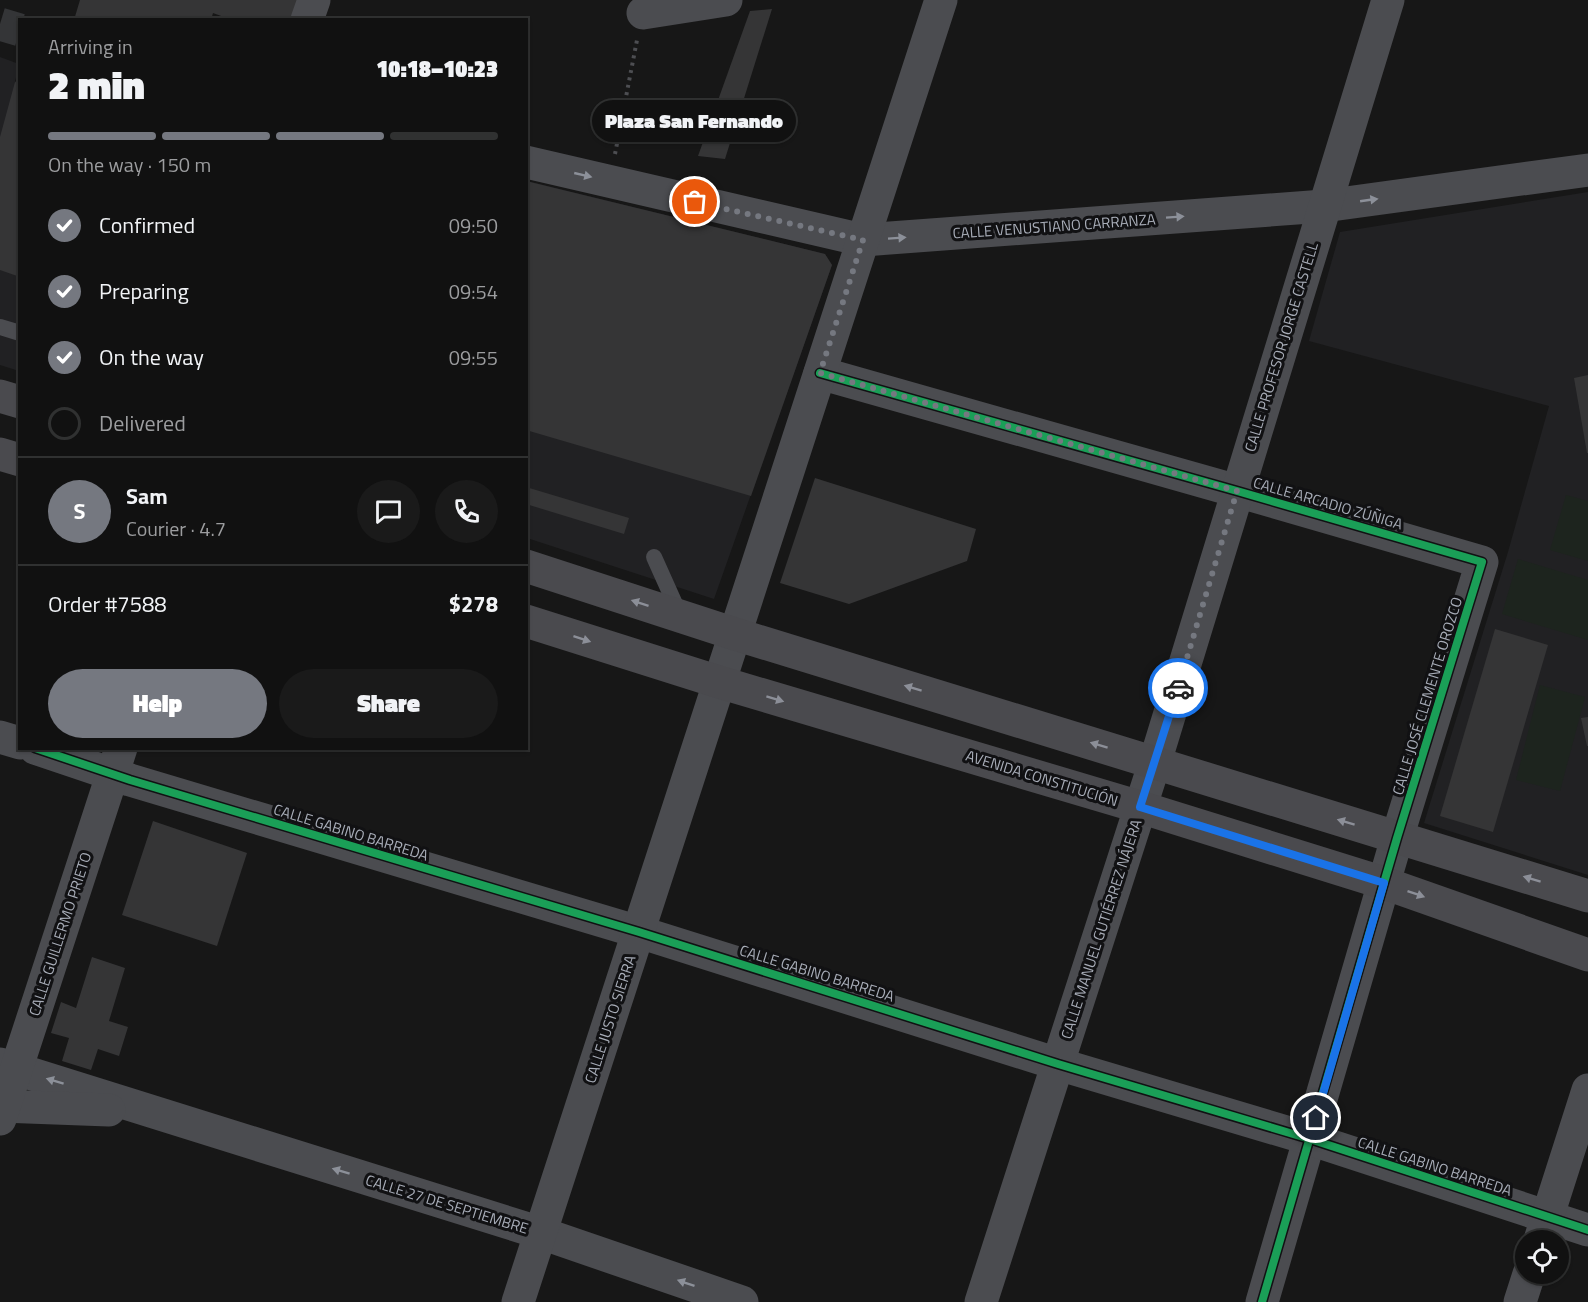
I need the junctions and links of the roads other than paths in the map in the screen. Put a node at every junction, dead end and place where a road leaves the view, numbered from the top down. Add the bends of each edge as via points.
1 (314, 0) edge
2 (726, 0) edge
3 (941, 0) edge
4 (1388, 0) edge
5 (643, 13) road end
6 (308, 18) edge
7 (528, 162) edge
8 (1588, 170) edge
9 (1324, 206) junction
10 (863, 240) junction
11 (0, 327) edge
12 (18, 332) edge
13 (820, 373) junction
14 (0, 396) edge
15 (18, 401) edge
16 (0, 454) edge
17 (18, 459) edge
18 (1237, 491) junction
19 (654, 557) dead end
20 (1482, 562) joint
21 (528, 567) edge
22 (680, 616) junction
23 (528, 622) edge
24 (735, 634) junction
25 (719, 682) junction
26 (0, 737) edge
27 (18, 742) edge
28 (47, 750) edge
29 (116, 761) edge
30 (1155, 762) junction
31 (1140, 807) junction
32 (1397, 838) junction
33 (1384, 883) junction
34 (1588, 896) edge
35 (639, 932) junction
36 (1588, 955) edge
37 (1058, 1064) junction
38 (8, 1066) edge
39 (1588, 1090) edge
40 (2, 1110) edge
41 (152, 1111) junction
42 (1310, 1139) junction
43 (1544, 1229) edge
44 (1588, 1230) edge
45 (541, 1233) junction
46 (1526, 1284) edge
47 (518, 1302) edge
48 (742, 1302) edge
49 (981, 1302) edge
50 (1262, 1302) edge
51 (1520, 1302) edge

1 - 6 street
2 - 5 street
3 - 10 street, CALLE JUSTO SIERRA
4 - 9 street, CALLE PROFESOR JORGE CASTELL
7 -> 10 street, CALLE VENUSTIANO CARRANZA
9 -> 8 street, CALLE VENUSTIANO CARRANZA
10 -> 9 street, CALLE VENUSTIANO CARRANZA
9 - 18 street, CALLE PROFESOR JORGE CASTELL
10 - 13 street, CALLE JUSTO SIERRA
11 - 12 lane
13 - 18 street, CALLE ARCADIO ZÚÑIGA
13 - 24 street, CALLE JUSTO SIERRA
14 - 15 street
16 - 17 street
18 - 20 street, CALLE ARCADIO ZÚÑIGA
18 - 30 street, CALLE PROFESOR JORGE CASTELL
19 - 22 lane
20 - 32 street, CALLE JOSÉ CLEMENTE OROZCO
22 -> 21 street
22 - 24 street
23 -> 25 street, AVENIDA CONSTITUCIÓN
24 - 25 street, CALLE JUSTO SIERRA
30 -> 24 street
25 -> 31 street, AVENIDA CONSTITUCIÓN
25 - 35 street, CALLE JUSTO SIERRA
26 - 27 street
28 - 29 street, CALLE GABINO BARREDA
29 - 35 street, CALLE GABINO BARREDA
29 - 38 street, CALLE GUILLERMO PRIETO
30 - 31 street, CALLE MANUEL GUTIÉRREZ NÁJERA
32 -> 30 street
31 - 33 street, AVENIDA CONSTITUCIÓN
31 - 37 street, CALLE MANUEL GUTIÉRREZ NÁJERA
32 - 33 street, CALLE JOSÉ CLEMENTE OROZCO
34 -> 32 street
33 -> 36 street, AVENIDA CONSTITUCIÓN
33 - 42 street, CALLE JOSÉ CLEMENTE OROZCO
35 - 37 street, CALLE GABINO BARREDA
35 - 45 street, CALLE JUSTO SIERRA
37 - 42 street, CALLE GABINO BARREDA
37 - 49 street, CALLE MANUEL GUTIÉRREZ NÁJERA
38 - 40 street, CALLE GUILLERMO PRIETO
41 -> 38 street, CALLE 27 DE SEPTIEMBRE
39 - 43 street
40 - 41 street, CALLE 27 DE SEPTIEMBRE
45 -> 41 street, CALLE 27 DE SEPTIEMBRE
42 - 43 street, CALLE GABINO BARREDA
42 - 50 street, CALLE JOSÉ CLEMENTE OROZCO
43 - 44 street, CALLE GABINO BARREDA
45 - 47 street, CALLE JUSTO SIERRA
48 -> 45 street, CALLE 27 DE SEPTIEMBRE
46 - 51 street

